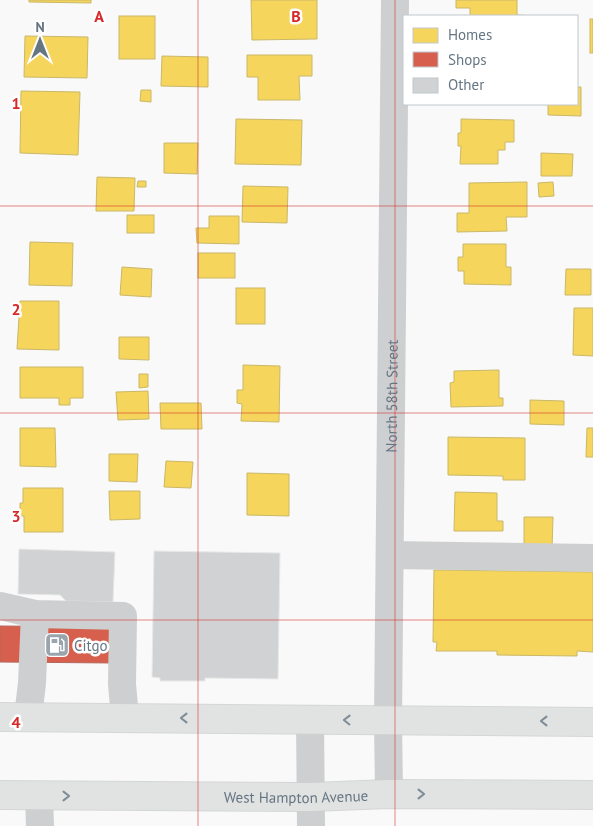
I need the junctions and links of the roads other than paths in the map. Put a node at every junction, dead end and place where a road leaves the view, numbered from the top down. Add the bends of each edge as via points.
1 (395, 0) edge
2 (390, 555) junction
3 (593, 558) edge
4 (0, 606) edge
5 (35, 614) junction
6 (0, 717) edge
7 (28, 717) junction
8 (125, 718) junction
9 (310, 718) junction
10 (388, 721) junction
11 (593, 722) edge
12 (389, 794) junction
13 (0, 795) edge
14 (39, 795) junction
15 (593, 795) edge
16 (311, 798) junction
17 (40, 826) edge
18 (310, 826) edge

1 - 2 street, North 58th Street
2 - 3 street
2 - 10 street, North 58th Street
4 - 5 street
5 - 7 street
5 - 8 street via 123,616
6 - 7 main road
7 - 8 main road
9 -> 8 main road
10 -> 9 main road
9 - 16 street
11 -> 10 main road
10 - 12 street, North 58th Street
12 -> 15 main road, West Hampton Avenue
12 - 16 main road, West Hampton Avenue
13 - 14 main road, West Hampton Avenue
14 -> 16 main road, West Hampton Avenue
14 - 17 street
16 - 18 street

